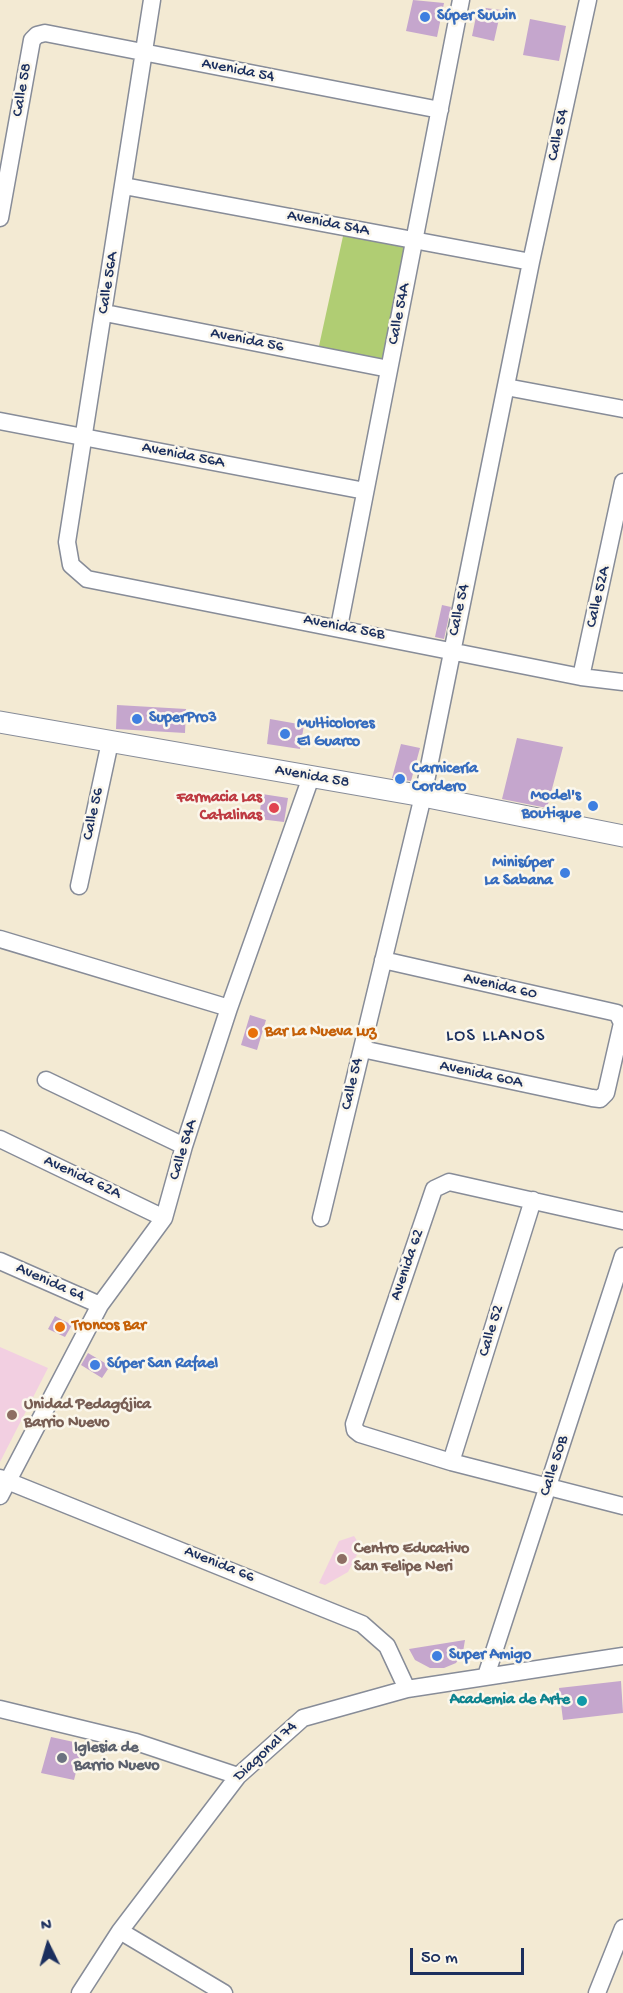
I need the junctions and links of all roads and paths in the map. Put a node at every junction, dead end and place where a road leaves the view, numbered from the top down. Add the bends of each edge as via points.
1 (152, 0) edge
2 (461, 0) edge
3 (588, 0) edge
4 (37, 35) joint
5 (145, 53) junction
6 (440, 110) junction
7 (124, 186) junction
8 (0, 218) edge
9 (414, 240) junction
10 (531, 262) junction
11 (105, 313) junction
12 (389, 369) junction
13 (506, 387) junction
14 (623, 409) edge
15 (0, 421) edge
16 (85, 437) junction
17 (623, 482) edge
18 (365, 491) junction
19 (618, 535) edge
20 (71, 565) joint
21 (339, 627) junction
22 (452, 650) junction
23 (581, 677) junction
24 (623, 682) edge
25 (0, 722) edge
26 (110, 742) junction
27 (311, 777) junction
28 (423, 796) junction
29 (623, 836) edge
30 (79, 886) dead end
31 (0, 939) edge
32 (383, 960) junction
33 (229, 1008) junction
34 (362, 1049) junction
35 (46, 1080) dead end
36 (600, 1099) joint
37 (0, 1139) edge
38 (184, 1146) junction
39 (533, 1200) junction
40 (164, 1218) junction
41 (321, 1218) dead end
42 (623, 1221) edge
43 (623, 1256) edge
44 (0, 1261) edge
45 (100, 1305) junction
46 (451, 1462) junction
47 (4, 1479) edge
48 (548, 1486) junction
49 (0, 1496) edge
50 (623, 1506) edge
51 (623, 1656) edge
52 (486, 1676) junction
53 (407, 1689) junction
54 (0, 1709) edge
55 (238, 1776) junction
56 (623, 1928) edge
57 (120, 1931) junction
58 (80, 1993) edge
59 (224, 1993) edge
60 (597, 1993) edge

1 - 5 street, Calle 56A
2 - 6 street, Calle 54A
3 - 10 street, Calle 54
4 - 5 street, Avenida 54 via 45,33
4 - 8 street, Calle 58 via 32,40
5 - 6 street, Avenida 54
5 - 7 street, Calle 56A
6 - 9 street, Calle 54A
7 - 9 street, Avenida 54A
7 - 11 street, Calle 56A
9 - 10 street, Avenida 54A
9 - 12 street, Calle 54A
10 - 13 street, Calle 54
11 - 12 street, Avenida 56
11 - 16 street, Calle 56A
12 - 18 street, Calle 54A
13 - 14 street
13 - 22 street, Calle 54
15 - 16 street, Avenida 56A
16 - 18 street, Avenida 56A
16 - 20 street, Calle 56A via 67,542
17 - 19 street, Calle 52A
18 - 21 street, Calle 54A
19 - 23 street, Calle 52A
20 - 21 street, Avenida 56B via 87,579
21 - 22 street, Avenida 56B
22 - 23 street, Avenida 56B
22 - 28 street, Calle 54
23 - 24 street, Avenida 56B
25 - 26 main road, Avenida 58
26 - 27 main road, Avenida 58
26 - 30 street, Calle 56
27 - 28 main road, Avenida 58
27 - 33 street, Calle 54A
28 - 29 main road, Avenida 58
28 - 32 street, Calle 54
31 - 33 street
32 - 34 street, Calle 54
32 - 36 street, Avenida 60 via 617,1013 622,1023 606,1093
33 - 38 street, Calle 54A
34 - 36 street, Avenida 60A
34 - 41 street, Calle 54
35 - 38 street
37 - 40 street, Avenida 62A
38 - 40 street, Calle 54A
39 - 42 street, Avenida 62
39 - 46 street, Calle 52
39 - 46 street, Avenida 62 via 450,1182 435,1189 354,1424 360,1434
40 - 45 street, Calle 54A
43 - 48 street, Calle 50B
44 - 45 street, Avenida 64
45 - 47 street, Calle 54A
46 - 48 street
47 - 49 street, Calle 54A
47 - 53 street, Avenida 66 via 362,1624 387,1646
48 - 50 street
48 - 52 street, Calle 50B
51 - 52 street, Diagonal 74
52 - 53 street, Diagonal 74
53 - 55 street, Diagonal 74 via 303,1718
54 - 55 street via 136,1742
55 - 57 street, Diagonal 74
56 - 60 street
57 - 58 street, Diagonal 74
57 - 59 street

